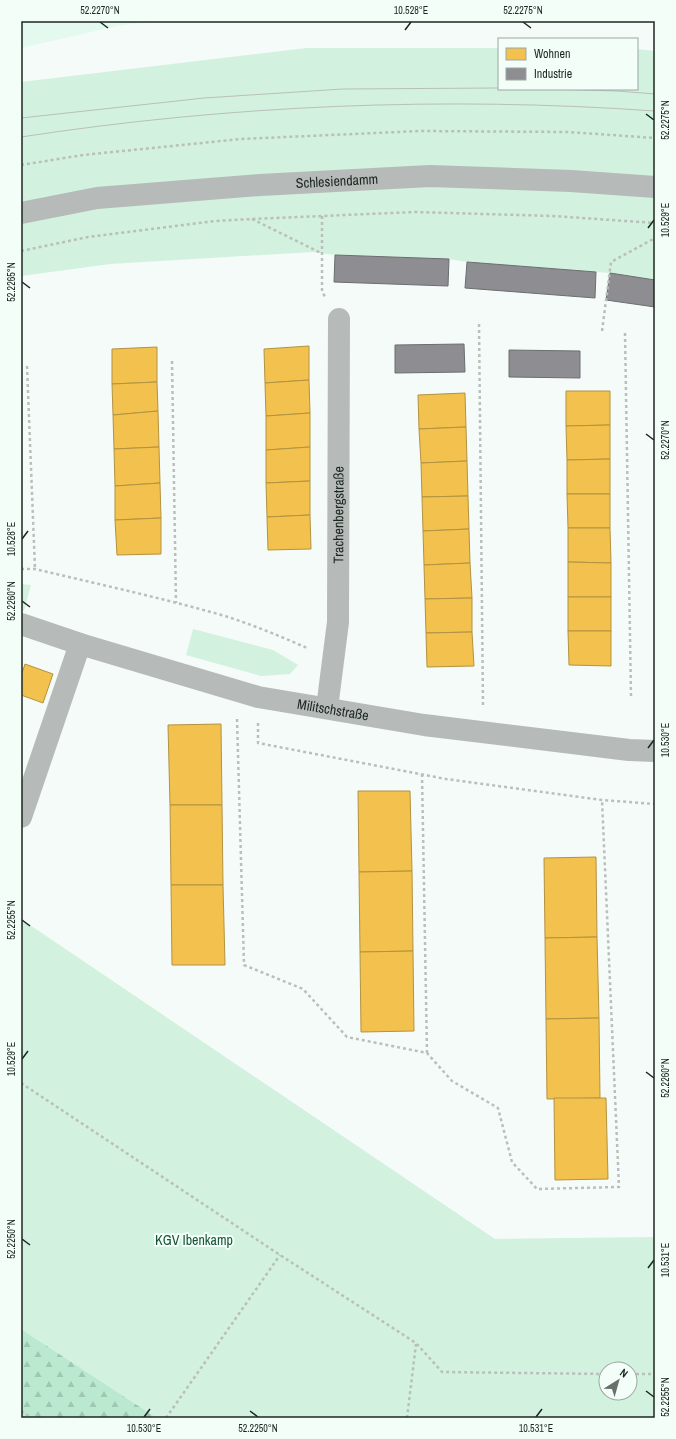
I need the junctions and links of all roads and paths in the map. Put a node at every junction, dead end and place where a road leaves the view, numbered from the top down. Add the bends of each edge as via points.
1 (655, 138) edge
2 (21, 165) edge
3 (655, 187) edge
4 (21, 214) edge
5 (322, 216) junction
6 (252, 218) junction
7 (655, 223) edge
8 (655, 238) edge
9 (21, 251) edge
10 (321, 253) junction
11 (339, 319) joint
12 (478, 324) dead end
13 (602, 331) dead end
14 (625, 333) dead end
15 (172, 360) dead end
16 (27, 366) dead end
17 (21, 569) edge
18 (35, 569) junction
19 (176, 603) junction
20 (21, 624) edge
21 (80, 644) junction
22 (334, 659) junction
23 (236, 690) junction
24 (631, 696) dead end
25 (258, 697) junction
26 (327, 708) junction
27 (483, 732) junction
28 (655, 751) edge
29 (422, 774) junction
30 (602, 800) junction
31 (655, 804) edge
32 (21, 817) edge
33 (427, 1053) junction
34 (21, 1083) edge
35 (280, 1255) junction
36 (416, 1343) junction
37 (598, 1374) edge
38 (638, 1374) edge
39 (655, 1374) edge
40 (21, 1411) edge
41 (32, 1418) edge
42 (166, 1418) edge
43 (407, 1418) edge

1 - 2 path via 568,132 420,131 241,139 84,155
3 - 4 street, Schlesiendamm via 430,176 260,185 97,198
5 - 6 path
5 - 7 path via 415,212 553,216
5 - 10 path
6 - 9 path via 88,237
6 - 10 path
8 - 13 path via 611,262
10 - 11 path via 322,291
11 - 22 street, Trachenbergstraße via 338,622
12 - 27 path
14 - 24 path
15 - 19 path
16 - 18 path
17 - 18 path
18 - 19 path
19 - 22 path via 226,616
20 - 21 street, Militschstraße
21 - 23 street, Militschstraße
21 - 32 street
22 - 26 street, Trachenbergstraße
23 - 25 street, Militschstraße
23 - 33 path via 244,965 303,989 347,1037
25 - 26 street, Militschstraße
25 - 29 path via 258,743
26 - 27 street, Militschstraße via 424,725
27 - 28 street, Militschstraße
29 - 30 path
29 - 33 path
30 - 31 path
30 - 33 path via 619,1187 537,1189 512,1162 498,1108 452,1081
34 - 35 path
35 - 36 path
35 - 42 path
36 - 37 path via 442,1372
36 - 43 path
38 - 39 path
40 - 41 path

